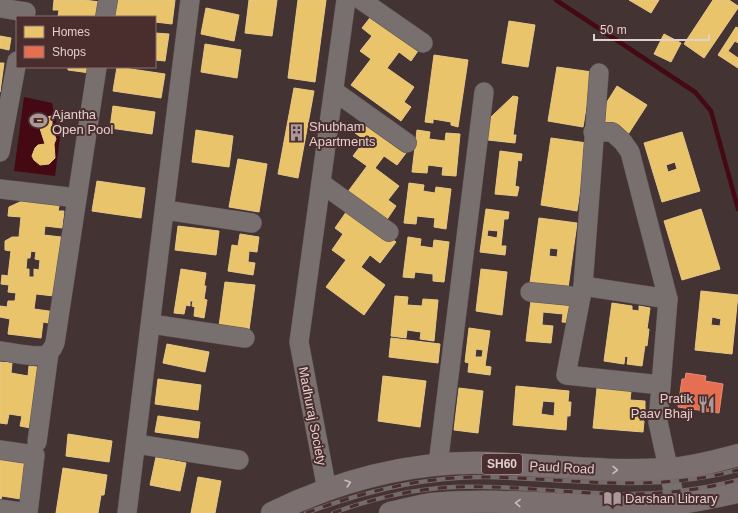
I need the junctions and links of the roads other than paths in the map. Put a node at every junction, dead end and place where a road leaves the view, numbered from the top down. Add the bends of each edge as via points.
1 (108, 0) edge
2 (190, 0) edge
3 (346, 0) edge
4 (361, 0) edge
5 (0, 8) edge
6 (26, 10) edge
7 (105, 16) edge
8 (423, 44) dead end
9 (16, 67) edge
10 (97, 68) edge
11 (598, 72) dead end
12 (334, 91) junction
13 (484, 92) dead end
14 (593, 132) junction
15 (407, 143) dead end
16 (0, 152) edge
17 (321, 183) junction
18 (0, 188) edge
19 (77, 198) junction
20 (165, 210) junction
21 (252, 224) dead end
22 (389, 232) dead end
23 (530, 292) dead end
24 (582, 292) junction
25 (668, 299) junction
26 (151, 324) junction
27 (245, 338) dead end
28 (0, 351) edge
29 (49, 353) junction
30 (661, 385) junction
31 (37, 442) dead end
32 (136, 444) junction
33 (0, 450) edge
34 (738, 455) edge
35 (239, 460) dead end
36 (438, 465) junction
37 (668, 469) junction
38 (327, 490) junction
39 (738, 492) edge
40 (0, 509) edge
41 (544, 509) edge
42 (574, 509) edge
43 (675, 509) edge
44 (127, 513) edge
45 (272, 513) edge
46 (390, 513) edge

1 - 7 street
2 - 20 street
3 - 12 street, Madhuraj Society
4 - 8 street
5 - 6 street
9 - 16 street
10 - 19 street
11 - 14 street
12 - 15 street
12 - 17 street, Madhuraj Society
13 - 36 street
14 - 24 street
14 - 25 street via 612,132 630,152
17 - 22 street
17 - 38 street, Madhuraj Society via 299,342
18 - 19 street
19 - 29 street via 55,342
20 - 21 street
20 - 26 street
23 - 24 street
24 - 25 street
24 - 30 street via 566,375
25 - 30 street
26 - 27 street
26 - 32 street
28 - 29 street via 38,356
29 - 31 street
30 - 37 street via 658,422
32 - 35 street
32 - 44 street
33 - 40 street via 35,455 28,513
34 - 37 main road, Paud Road / SH60
36 -> 37 main road, Paud Road / SH60 via 488,463 612,470
38 -> 36 main road, Paud Road / SH60 via 387,472
37 - 43 street
38 - 45 main road, Paud Road / SH60
39 - 43 main road
41 - 42 main road
41 -> 46 main road via 496,502 431,504
42 - 43 main road via 638,506

